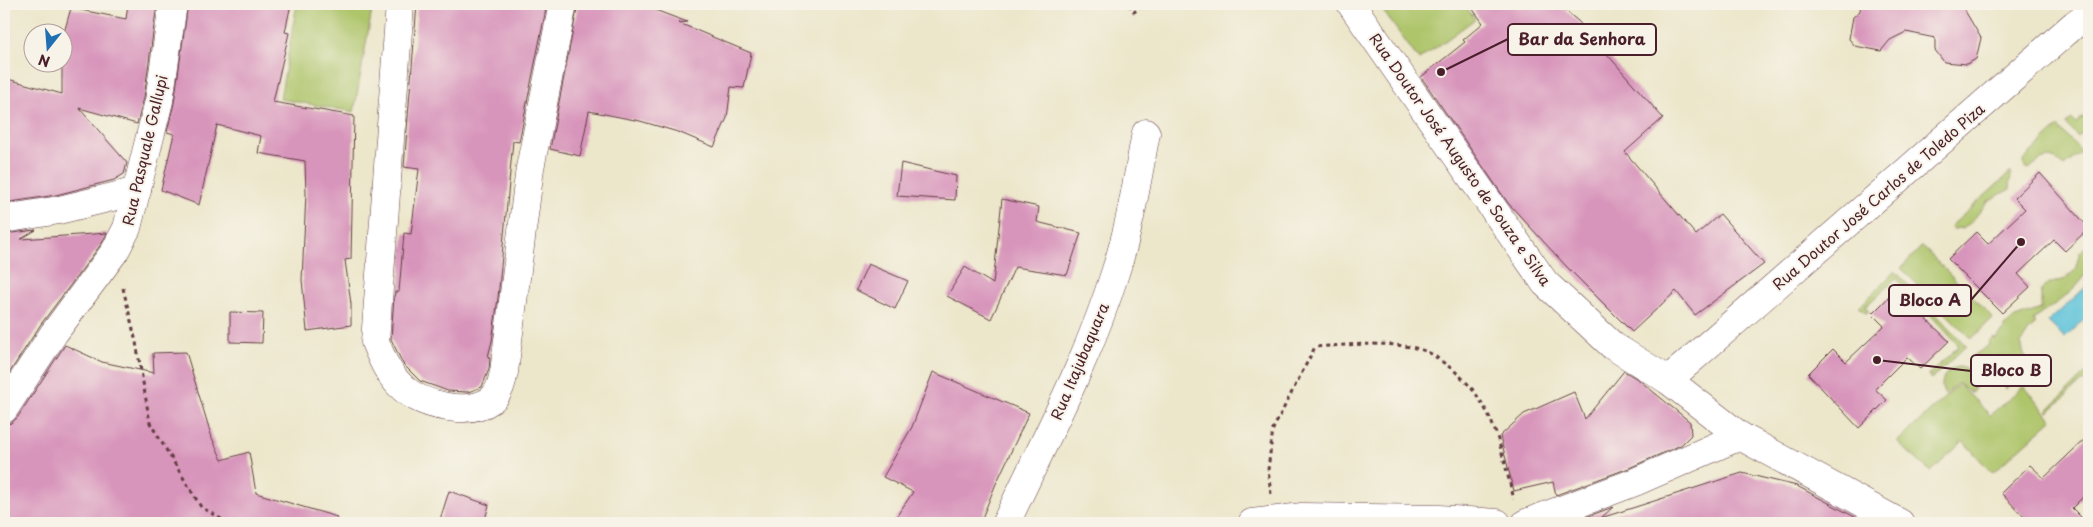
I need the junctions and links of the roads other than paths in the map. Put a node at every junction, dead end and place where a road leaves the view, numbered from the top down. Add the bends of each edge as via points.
1 (173, 4) edge
2 (400, 4) edge
3 (563, 4) edge
4 (1351, 4) edge
5 (2089, 14) edge
6 (1146, 133) dead end
7 (137, 191) junction
8 (4, 219) edge
9 (1668, 380) junction
10 (4, 409) edge
11 (1740, 436) junction
12 (1513, 517) edge
13 (1263, 522) edge
14 (1006, 523) edge
15 (1900, 523) edge

1 - 7 street, Rua Pasquale Gallupi via 159,101
2 - 3 street via 375,342 385,365 404,390 428,402 454,408 474,407 492,400 500,388 530,168
4 - 9 street, Rua Doutor José Augusto de Souza e Silva via 1546,283 1613,346
5 - 9 street, Rua Doutor José Carlos de Toledo Piza
6 - 14 street, Rua Itajubaquara via 1116,272 1094,333
7 - 8 street via 59,210
7 - 10 street, Rua Pasquale Gallupi via 127,228 115,251 54,333
9 - 11 street, Rua Doutor José Augusto de Souza e Silva
11 - 12 street via 1635,482
11 - 15 street, Rua Doutor José Augusto de Souza e Silva
12 - 13 street via 1311,517

